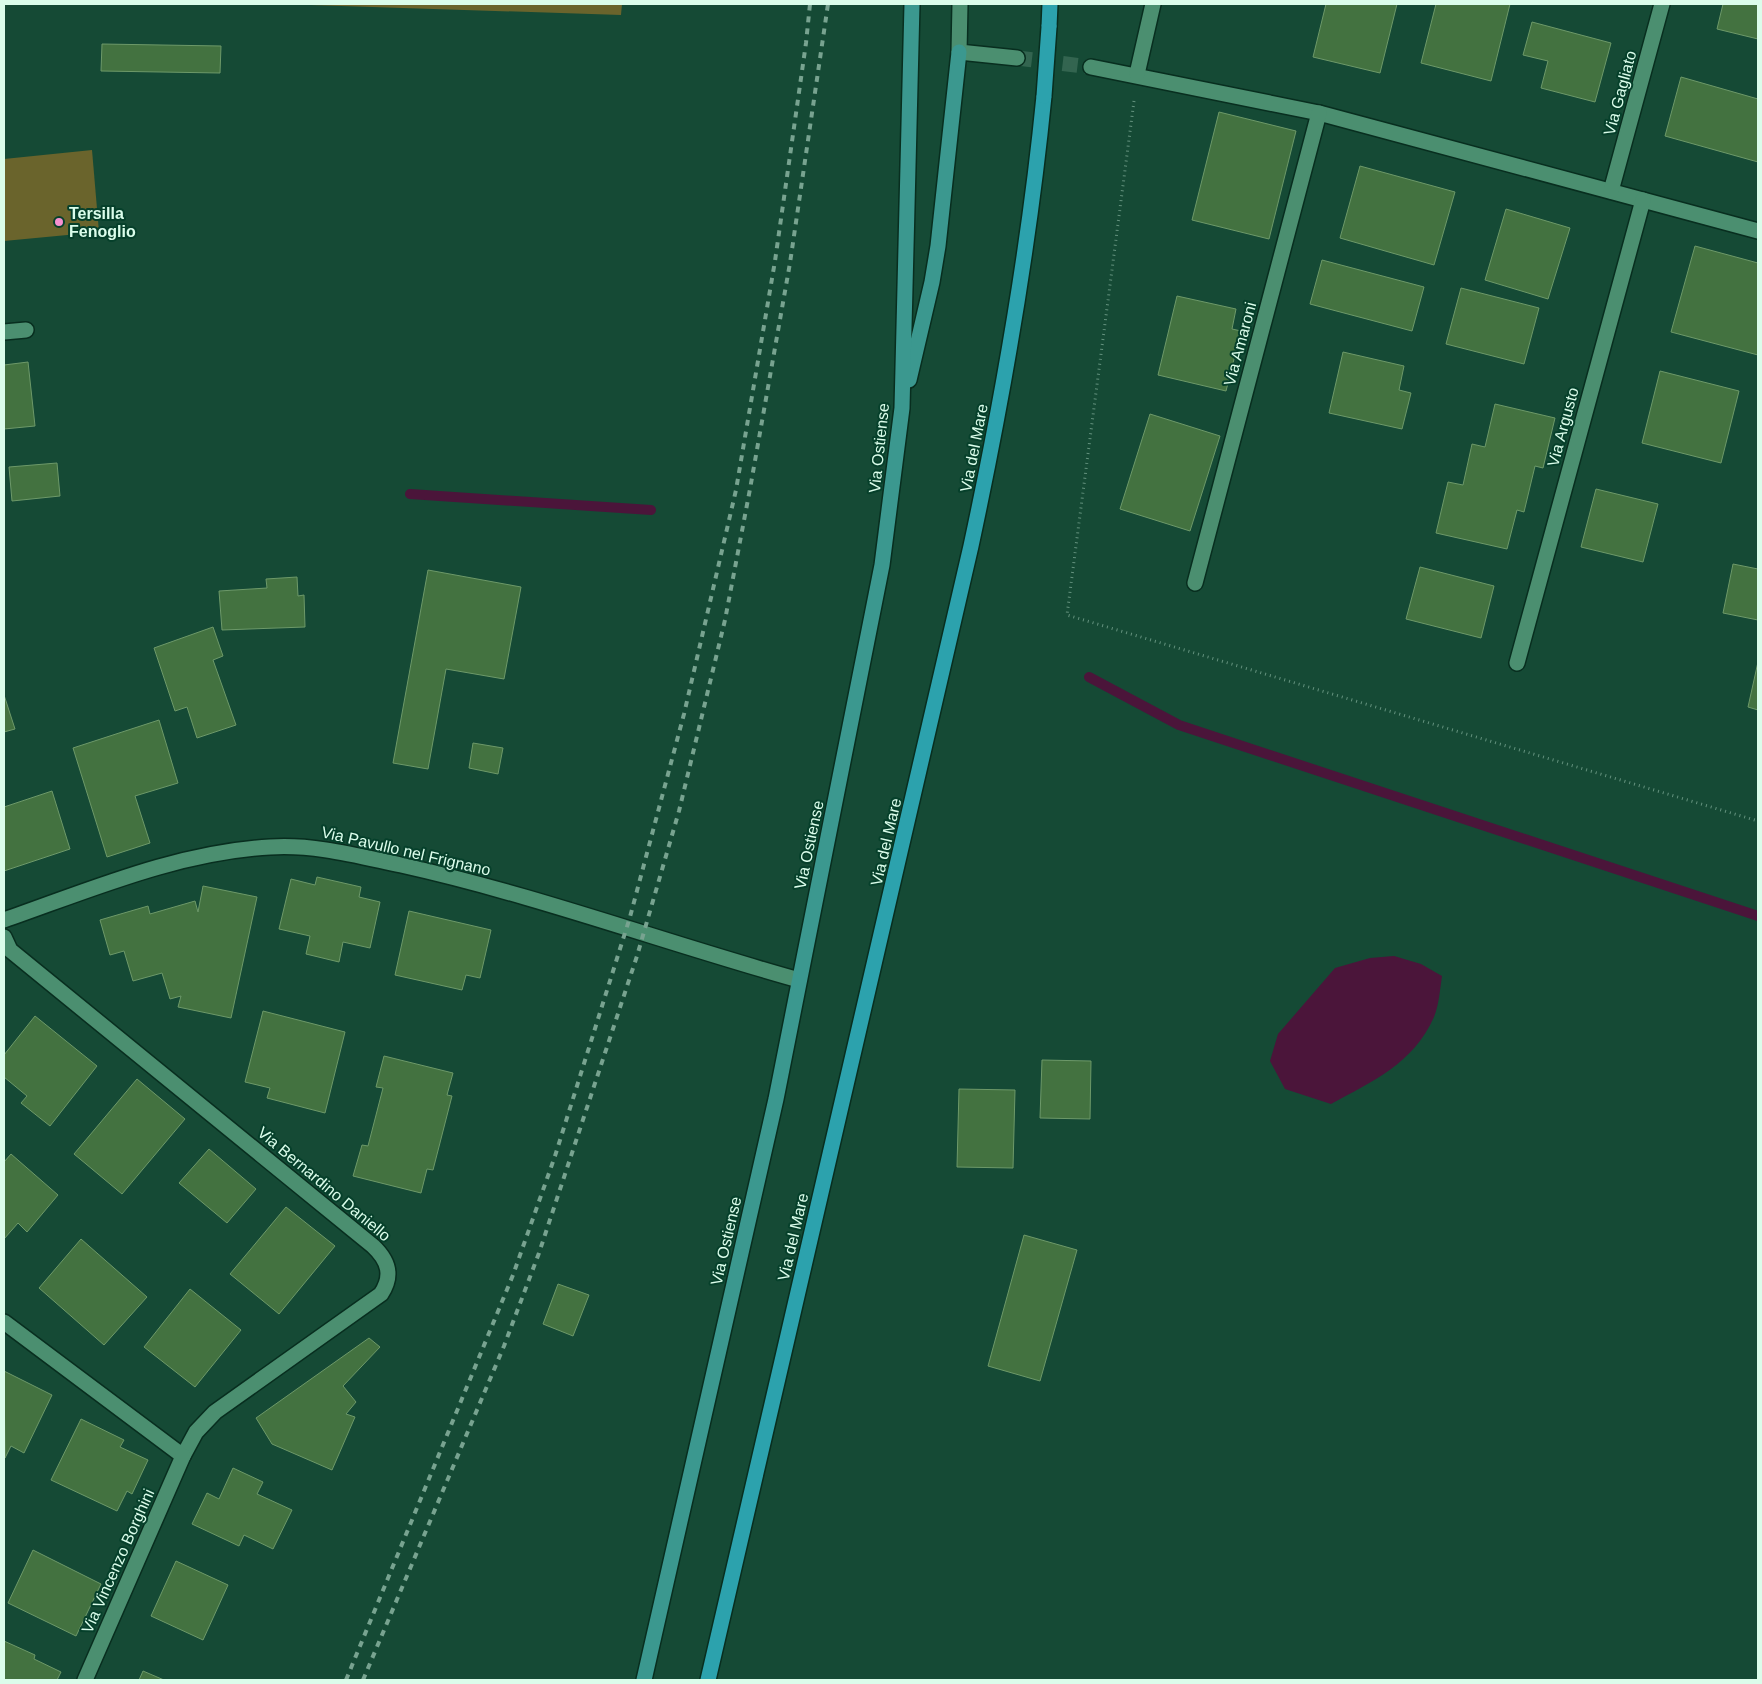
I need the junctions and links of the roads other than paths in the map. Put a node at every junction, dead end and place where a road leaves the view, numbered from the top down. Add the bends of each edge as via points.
1 (912, 4) edge
2 (960, 4) edge
3 (1050, 4) edge
4 (1153, 4) edge
5 (1662, 4) edge
6 (959, 52) junction
7 (1017, 58) tunnel mouth
8 (1091, 67) tunnel mouth
9 (1137, 74) junction
10 (1319, 113) junction
11 (1611, 191) junction
12 (1643, 200) junction
13 (1758, 231) edge
14 (26, 330) dead end
15 (4, 332) edge
16 (902, 408) junction
17 (1195, 583) dead end
18 (1517, 662) dead end
19 (4, 920) edge
20 (4, 938) edge
21 (799, 980) junction
22 (4, 1322) edge
23 (183, 1456) junction
24 (85, 1680) edge
25 (644, 1680) edge
26 (708, 1680) edge

1 - 16 main road, Via Ostiense
2 - 6 street
3 - 26 main road, Via del Mare, bridge via 1044,96 1020,294 972,546
4 - 9 street
5 - 11 street, Via Gagliato
6 - 7 street
6 - 16 main road via 938,246
8 - 9 street
9 - 10 street
10 - 11 street
10 - 17 street, Via Amaroni
11 - 12 street
12 - 13 street
12 - 18 street, Via Argusto
14 - 15 street
16 - 21 main road, Via Ostiense via 873,616
19 - 21 street, Via Pavullo nel Frignano via 167,865 256,848 306,847 459,878
20 - 23 street, Via Bernardino Daniello via 10,950 373,1246 386,1261 388,1279 380,1294 215,1412 196,1432
21 - 25 main road, Via Ostiense via 774,1109
22 - 23 street
23 - 24 street, Via Vincenzo Borghini

